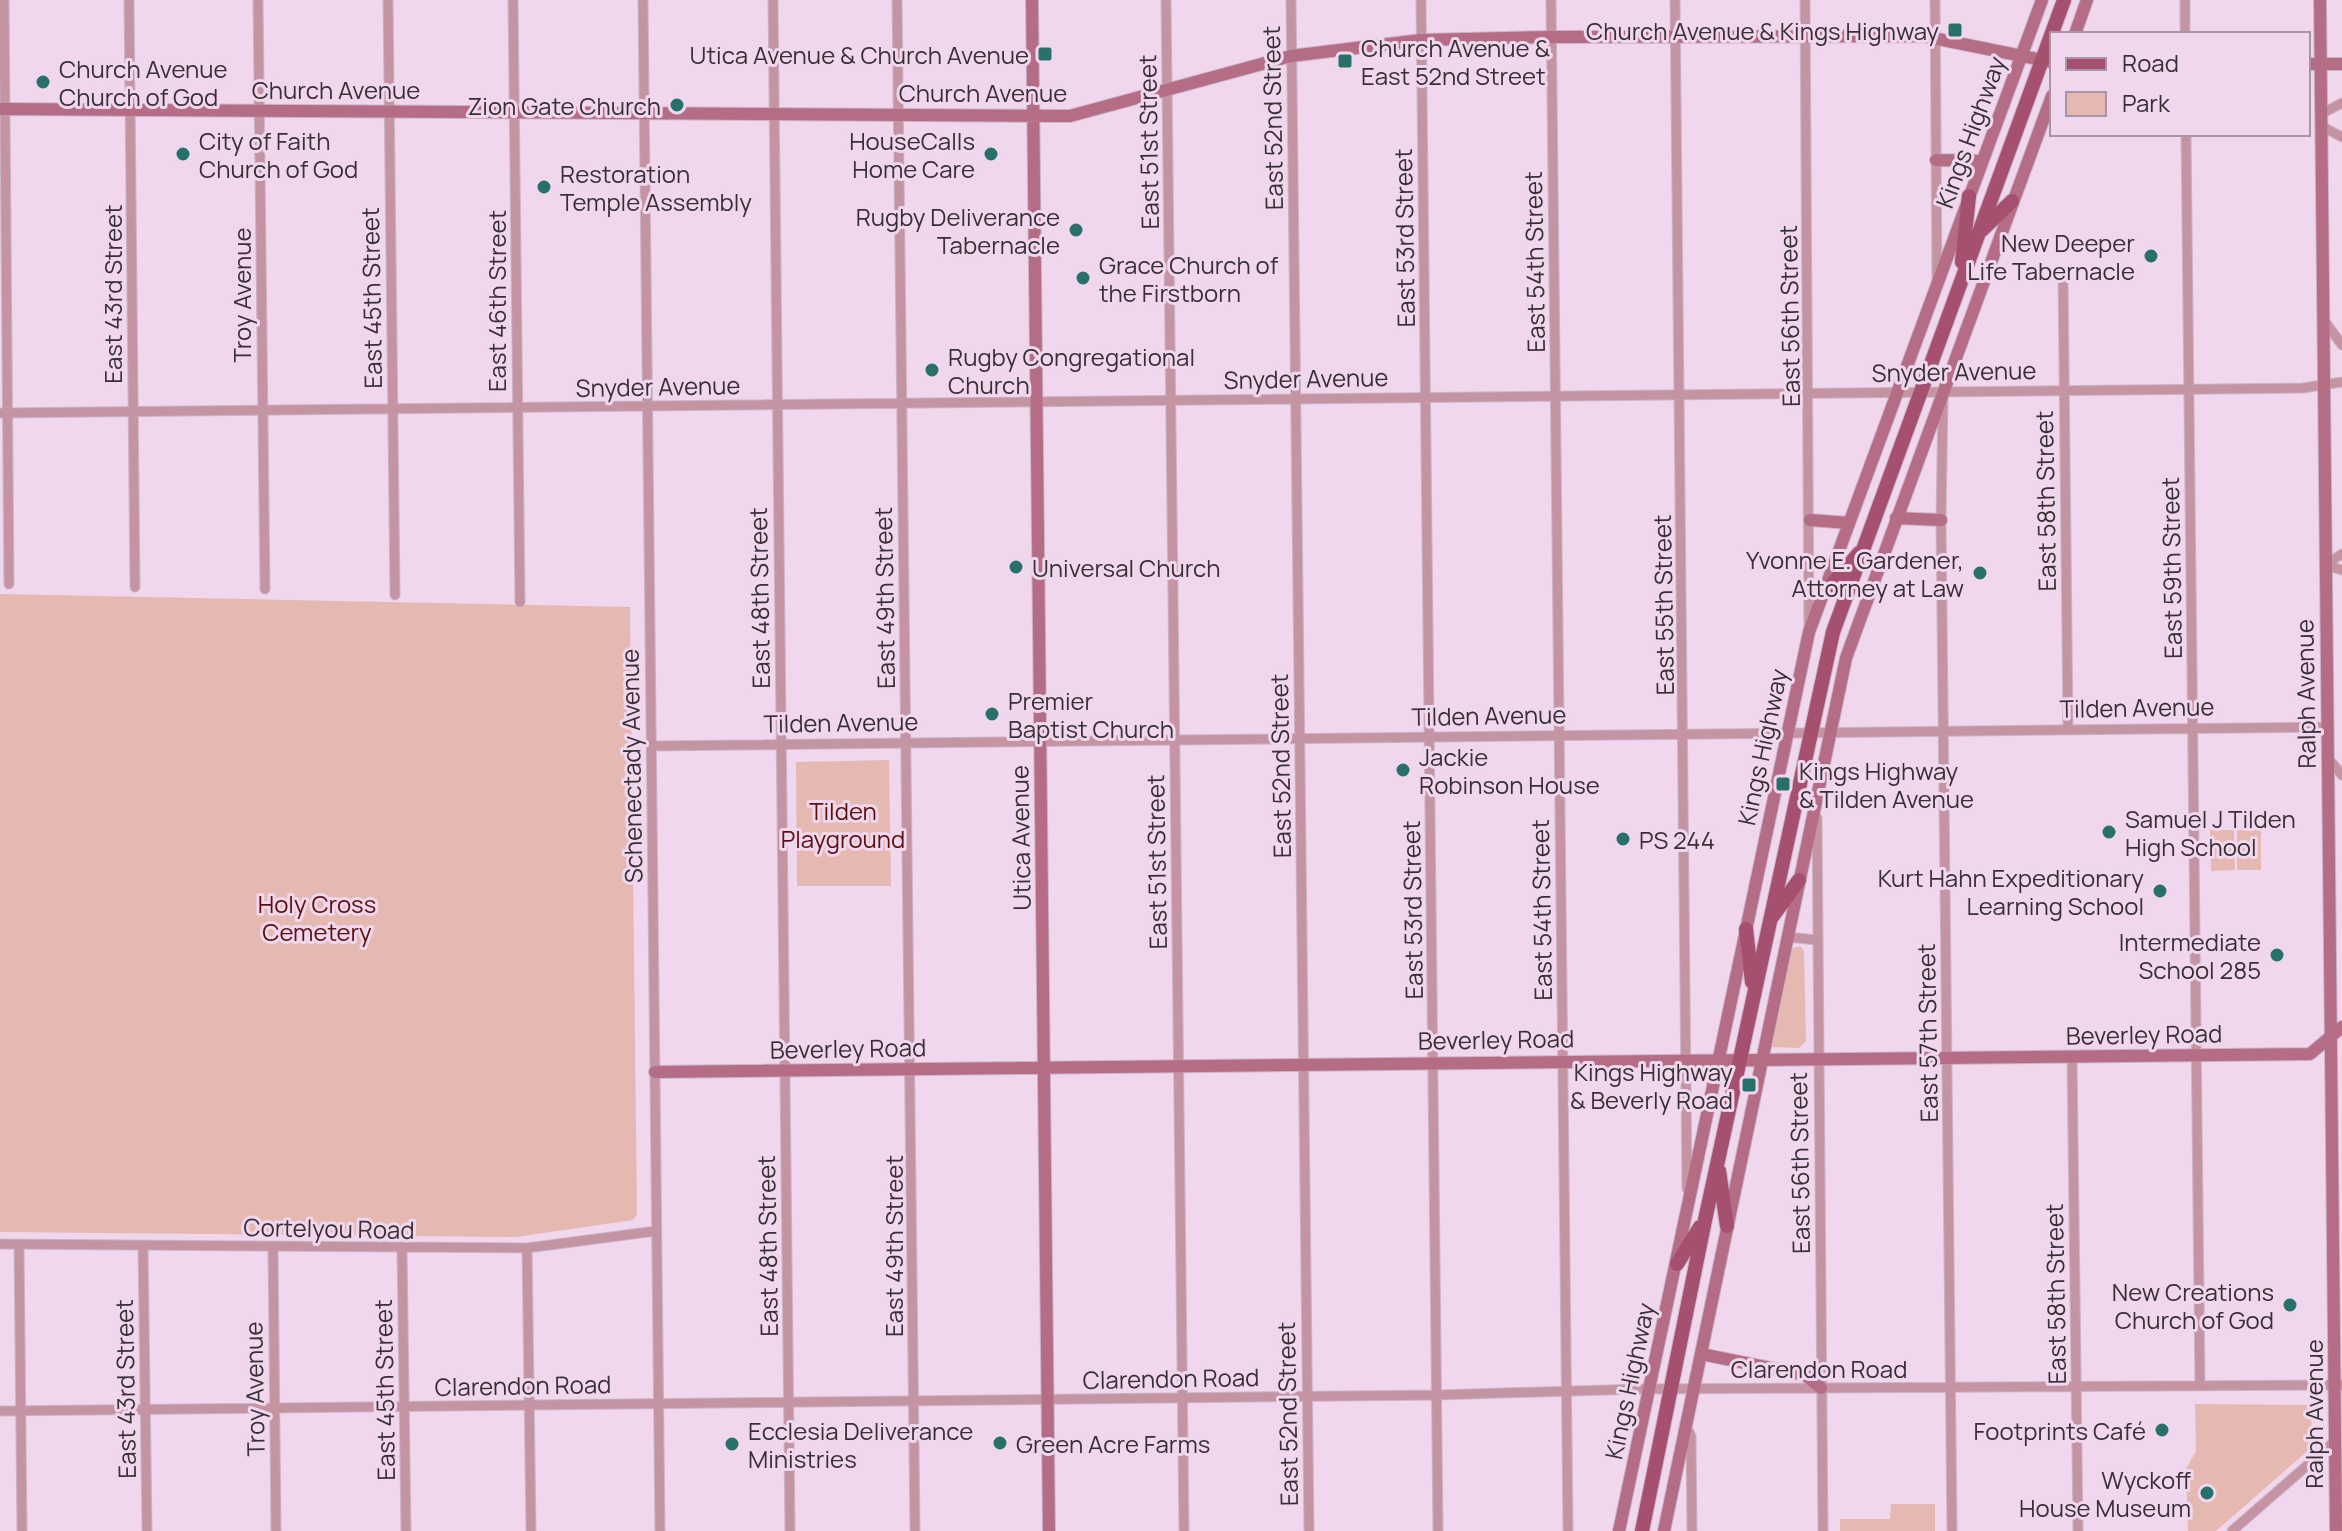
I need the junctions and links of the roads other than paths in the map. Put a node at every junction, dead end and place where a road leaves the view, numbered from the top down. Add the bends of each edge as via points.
1 (4, 0) edge
2 (129, 0) edge
3 (258, 0) edge
4 (388, 0) edge
5 (513, 0) edge
6 (643, 0) edge
7 (773, 0) edge
8 (897, 0) edge
9 (1032, 0) edge
10 (1166, 0) edge
11 (1291, 0) edge
12 (1421, 0) edge
13 (1551, 0) edge
14 (1675, 0) edge
15 (1805, 0) edge
16 (1935, 0) edge
17 (2042, 0) edge
18 (2064, 0) edge
19 (2087, 0) edge
20 (2185, 0) edge
21 (2320, 0) edge
22 (2055, 32) edge
23 (2076, 32) edge
24 (2185, 32) edge
25 (1676, 36) junction
26 (1805, 36) junction
27 (1551, 37) junction
28 (1936, 39) junction
29 (1421, 40) junction
30 (1291, 56) junction
31 (2021, 56) junction
32 (2047, 61) edge
33 (2314, 64) edge
34 (2342, 64) edge
35 (1167, 90) junction
36 (2050, 101) edge
37 (2342, 103) edge
38 (3, 109) edge
39 (130, 109) junction
40 (260, 110) junction
41 (389, 111) junction
42 (514, 111) junction
43 (644, 113) junction
44 (774, 113) junction
45 (898, 115) junction
46 (1033, 116) junction
47 (2321, 120) junction
48 (2186, 136) edge
49 (2342, 137) edge
50 (1936, 160) junction
51 (1982, 161) junction
52 (1969, 196) junction
53 (2012, 201) junction
54 (1979, 233) junction
55 (2063, 274) dead end
56 (1959, 286) junction
57 (1938, 287) junction
58 (2323, 319) junction
59 (2342, 345) edge
60 (2342, 382) edge
61 (2324, 385) junction
62 (2188, 388) junction
63 (2063, 390) junction
64 (1944, 391) junction
65 (1810, 392) junction
66 (1900, 392) junction
67 (1922, 392) junction
68 (1680, 394) junction
69 (1555, 396) junction
70 (1426, 397) junction
71 (1296, 398) junction
72 (1170, 400) junction
73 (1036, 401) junction
74 (901, 403) junction
75 (776, 404) junction
76 (647, 406) junction
77 (517, 407) junction
78 (262, 410) junction
79 (393, 410) junction
80 (132, 412) junction
81 (4, 413) edge
82 (1896, 518) junction
83 (1810, 520) junction
84 (1941, 520) junction
85 (1849, 523) junction
86 (1864, 547) junction
87 (2342, 554) edge
88 (2325, 565) junction
89 (2342, 570) edge
90 (9, 584) dead end
91 (135, 587) dead end
92 (265, 589) dead end
93 (1827, 590) junction
94 (395, 595) dead end
95 (520, 602) dead end
96 (1809, 632) junction
97 (2193, 727) junction
98 (2327, 727) junction
99 (2068, 728) junction
100 (1943, 729) junction
101 (1787, 731) junction
102 (1810, 731) junction
103 (1830, 731) junction
104 (1684, 733) junction
105 (1429, 735) junction
106 (1559, 735) junction
107 (1300, 737) junction
108 (1041, 739) junction
109 (1175, 739) junction
110 (906, 741) junction
111 (781, 743) junction
112 (651, 746) junction
113 (2327, 757) junction
114 (2342, 775) edge
115 (1817, 795) junction
116 (1799, 880) junction
117 (1769, 920) junction
118 (1746, 929) junction
119 (1787, 937) junction
120 (1817, 940) junction
121 (1754, 995) junction
122 (2342, 1027) edge
123 (2331, 1037) junction
124 (2197, 1055) junction
125 (2072, 1056) junction
126 (1947, 1058) junction
127 (1817, 1059) junction
128 (1563, 1060) junction
129 (1719, 1060) junction
130 (1740, 1060) junction
131 (1761, 1060) junction
132 (1688, 1061) junction
133 (1433, 1062) junction
134 (1303, 1063) junction
135 (1178, 1065) junction
136 (1044, 1068) junction
137 (910, 1070) junction
138 (785, 1071) junction
139 (655, 1072) junction
140 (1718, 1160) junction
141 (2337, 1183) edge
142 (1687, 1209) junction
143 (1705, 1220) junction
144 (1727, 1226) junction
145 (656, 1231) junction
146 (0, 1244) edge
147 (19, 1245) junction
148 (143, 1246) junction
149 (273, 1247) junction
150 (527, 1248) junction
151 (402, 1249) junction
152 (1677, 1264) junction
153 (1701, 1354) junction
154 (2338, 1385) edge
155 (2076, 1386) junction
156 (2200, 1386) junction
157 (1951, 1387) junction
158 (1821, 1388) junction
159 (1649, 1389) junction
160 (1673, 1389) junction
161 (1692, 1389) junction
162 (1566, 1391) junction
163 (1437, 1395) junction
164 (1307, 1396) junction
165 (1182, 1398) junction
166 (1048, 1399) junction
167 (914, 1401) junction
168 (789, 1402) junction
169 (659, 1404) junction
170 (529, 1405) junction
171 (405, 1407) junction
172 (275, 1408) junction
173 (146, 1409) junction
174 (0, 1411) edge
175 (21, 1411) junction
176 (1685, 1424) junction
177 (2334, 1442) junction
178 (2339, 1514) edge
179 (22, 1531) edge
180 (147, 1531) edge
181 (276, 1531) edge
182 (406, 1531) edge
183 (531, 1531) edge
184 (660, 1531) edge
185 (790, 1531) edge
186 (915, 1531) edge
187 (1049, 1531) edge
188 (1184, 1531) edge
189 (1309, 1531) edge
190 (1438, 1531) edge
191 (1568, 1531) edge
192 (1619, 1531) edge
193 (1642, 1531) edge
194 (1664, 1531) edge
195 (1692, 1531) edge
196 (1823, 1531) edge
197 (1952, 1531) edge
198 (2078, 1531) edge
199 (2232, 1531) edge
200 (2336, 1531) edge

1 - 38 street
2 - 39 street, East 43rd Street
3 - 40 street, Troy Avenue
4 - 41 street, East 45th Street
5 - 42 street, East 46th Street
6 - 43 street, Schenectady Avenue
7 - 44 street, East 48th Street
8 - 45 street, East 49th Street
9 - 46 main road, Utica Avenue
10 - 35 street, East 51st Street
11 - 30 street, East 52nd Street
12 - 29 street, East 53rd Street
13 - 27 street, East 54th Street
14 - 25 street, East 55th Street
15 - 26 street, East 56th Street
16 - 28 street
17 - 31 main road, Kings Highway
18 - 22 main road, Kings Highway
19 - 23 main road
20 - 24 street
21 - 33 main road, Ralph Avenue
25 - 26 main road, Church Avenue
25 - 27 main road, Church Avenue
25 - 68 street, East 55th Street
26 - 28 main road, Church Avenue
26 - 65 street, East 56th Street
27 - 29 main road, Church Avenue
27 - 69 street, East 54th Street
28 - 31 main road, Church Avenue
28 - 50 street
29 - 30 main road, Church Avenue
29 - 70 street, East 53rd Street
30 - 35 main road, Church Avenue
30 - 71 street, East 52nd Street
31 - 32 main road, Church Avenue
31 - 51 main road, Kings Highway
32 - 54 main road, Kings Highway
33 - 34 main road
33 - 47 main road, Ralph Avenue
35 - 46 main road, Church Avenue via 1070,116
35 - 72 street, East 51st Street
36 - 53 main road
37 - 47 street
38 - 39 main road, Church Avenue
38 - 81 street
39 - 40 main road, Church Avenue
39 - 80 street, East 43rd Street
40 - 41 main road, Church Avenue
40 - 78 street, Troy Avenue
41 - 42 main road, Church Avenue
41 - 79 street, East 45th Street
42 - 43 main road, Church Avenue
42 - 77 street, East 46th Street
43 - 44 main road, Church Avenue
43 - 76 street, Schenectady Avenue
44 - 45 main road, Church Avenue
44 - 75 street, East 48th Street
45 - 46 main road, Church Avenue
45 - 74 street, East 49th Street
46 - 73 main road, Utica Avenue
47 - 49 street
47 - 58 main road, Ralph Avenue
48 - 62 street, East 59th Street
50 - 51 main road
50 - 57 street
51 - 52 main road, Kings Highway
52 - 56 main road
52 - 57 main road, Kings Highway
53 - 54 main road
53 - 64 main road
54 - 56 main road, Kings Highway
55 - 63 street, East 58th Street
56 - 67 main road, Kings Highway
57 - 66 main road, Kings Highway
58 - 59 street
58 - 61 main road, Ralph Avenue
60 - 61 street, Snyder Avenue
61 - 62 street, Snyder Avenue
61 - 88 main road, Ralph Avenue
62 - 63 street, Snyder Avenue
62 - 97 street, East 59th Street
63 - 64 street, Snyder Avenue
63 - 99 street, East 58th Street
64 - 67 street, Snyder Avenue
64 - 82 main road
64 - 84 street, East 57th Street
65 - 66 street, Snyder Avenue
65 - 68 street, Snyder Avenue
65 - 83 street, East 56th Street
66 - 67 street, Snyder Avenue
66 - 85 main road, Kings Highway
67 - 86 main road, Kings Highway
68 - 69 street, Snyder Avenue
68 - 104 street, East 55th Street
69 - 70 street, Snyder Avenue
69 - 106 street, East 54th Street
70 - 71 street, Snyder Avenue
70 - 105 street, East 53rd Street
71 - 72 street, Snyder Avenue
71 - 107 street, East 52nd Street
72 - 73 street, Snyder Avenue
72 - 109 street, East 51st Street
73 - 74 street, Snyder Avenue
73 - 108 main road, Utica Avenue
74 - 75 street, Snyder Avenue
74 - 110 street, East 49th Street
75 - 76 street, Snyder Avenue
75 - 111 street, East 48th Street
76 - 77 street, Snyder Avenue
76 - 112 street, Schenectady Avenue
77 - 79 street, Snyder Avenue
77 - 95 street, East 46th Street
78 - 79 street, Snyder Avenue
78 - 80 street, Snyder Avenue
78 - 92 street, Troy Avenue
79 - 94 street, East 45th Street
80 - 81 street, Snyder Avenue
80 - 91 street, East 43rd Street
81 - 90 street
82 - 84 main road
82 - 103 main road via 1846,658
83 - 85 main road
83 - 96 street, East 56th Street
84 - 100 street, East 57th Street
85 - 93 main road, Kings Highway
86 - 93 main road
86 - 102 main road, Kings Highway via 1833,632
87 - 88 street
88 - 89 street
88 - 98 main road, Ralph Avenue
93 - 96 main road, Kings Highway
96 - 101 main road, Kings Highway
97 - 98 street, Tilden Avenue
97 - 99 street, Tilden Avenue
97 - 124 street, East 59th Street
98 - 113 main road, Ralph Avenue
99 - 100 street, Tilden Avenue
100 - 103 street, Tilden Avenue
100 - 126 street, East 57th Street
101 - 102 street, Tilden Avenue
101 - 104 street, Tilden Avenue
101 - 118 main road, Kings Highway
102 - 103 street, Tilden Avenue
102 - 117 main road, Kings Highway
103 - 115 main road
104 - 106 street, Tilden Avenue
104 - 132 street, East 55th Street
105 - 106 street, Tilden Avenue
105 - 107 street, Tilden Avenue
105 - 133 street, East 53rd Street
106 - 128 street, East 54th Street
107 - 109 street, Tilden Avenue
107 - 134 street, East 52nd Street
108 - 109 street, Tilden Avenue
108 - 110 street, Tilden Avenue
108 - 136 main road, Utica Avenue
109 - 135 street, East 51st Street
110 - 111 street, Tilden Avenue
110 - 137 street, East 49th Street
111 - 112 street, Tilden Avenue
111 - 138 street, East 48th Street
112 - 139 street, Schenectady Avenue
113 - 114 street
113 - 123 main road, Ralph Avenue
115 - 116 main road
115 - 120 street, East 56th Street
116 - 117 main road
116 - 119 main road
117 - 121 main road, Kings Highway
118 - 121 main road
118 - 129 main road, Kings Highway
119 - 120 street
119 - 131 main road
120 - 127 street, East 56th Street
121 - 130 main road, Kings Highway
122 - 123 main road, Beverley Road
123 - 124 main road, Beverley Road via 2310,1054
123 - 141 main road, Ralph Avenue
124 - 125 main road, Beverley Road
124 - 156 street, East 59th Street
125 - 126 main road, Beverley Road
125 - 155 street, East 58th Street
126 - 127 main road, Beverley Road
126 - 157 street, East 57th Street
127 - 131 main road, Beverley Road
127 - 158 street, East 56th Street
128 - 132 main road, Beverley Road
128 - 133 main road, Beverley Road
128 - 162 street, East 54th Street
129 - 130 main road, Beverley Road
129 - 132 main road, Beverley Road
129 - 142 main road, Kings Highway
130 - 131 main road, Beverley Road
130 - 140 main road, Kings Highway
131 - 144 main road
132 - 142 street, East 55th Street
133 - 134 main road, Beverley Road
133 - 163 street, East 53rd Street
134 - 135 main road, Beverley Road
134 - 164 street, East 52nd Street
135 - 136 main road, Beverley Road
135 - 165 street, East 51st Street
136 - 137 main road, Beverley Road
136 - 166 main road, Utica Avenue
137 - 138 main road, Beverley Road
137 - 167 street, East 49th Street
138 - 139 main road, Beverley Road
138 - 168 street, East 48th Street
139 - 145 street, Schenectady Avenue
140 - 143 main road, Kings Highway
140 - 144 main road
141 - 154 main road, Ralph Avenue
142 - 152 main road, Kings Highway
143 - 152 main road
143 - 160 main road, Kings Highway
144 - 153 main road
145 - 150 street, Cortelyou Road
145 - 169 street, Schenectady Avenue
146 - 147 street, Cortelyou Road
147 - 148 street, Cortelyou Road
147 - 175 street
148 - 149 street, Cortelyou Road
148 - 173 street, East 43rd Street
149 - 151 street, Cortelyou Road
149 - 172 street, Troy Avenue
150 - 151 street, Cortelyou Road
150 - 170 street
151 - 171 street, East 45th Street
152 - 159 main road, Kings Highway
153 - 158 main road via 1805,1375
153 - 161 main road
154 - 156 street, Clarendon Road
154 - 177 main road, Ralph Avenue
155 - 156 street, Clarendon Road
155 - 157 street, Clarendon Road
155 - 198 street, East 58th Street
157 - 158 street, Clarendon Road
157 - 197 street, East 57th Street
158 - 161 street, Clarendon Road
158 - 196 street, East 56th Street
159 - 160 street, Clarendon Road
159 - 162 street, Clarendon Road
159 - 192 main road, Kings Highway
160 - 161 street, Clarendon Road
160 - 193 main road, Kings Highway
161 - 176 main road
162 - 163 street, Clarendon Road
162 - 191 street, East 54th Street
163 - 164 street, Clarendon Road
163 - 190 street, East 53rd Street
164 - 165 street, Clarendon Road
164 - 189 street, East 52nd Street
165 - 166 street, Clarendon Road
165 - 188 street, East 51st Street
166 - 167 street, Clarendon Road
166 - 187 main road, Utica Avenue
167 - 168 street, Clarendon Road
167 - 186 street, East 49th Street
168 - 169 street, Clarendon Road
168 - 185 street, East 48th Street
169 - 170 street, Clarendon Road
169 - 184 street, Schenectady Avenue
170 - 171 street, Clarendon Road
170 - 183 street
171 - 172 street, Clarendon Road
171 - 182 street, East 45th Street
172 - 173 street, Clarendon Road
172 - 181 street, Troy Avenue
173 - 175 street, Clarendon Road
173 - 180 street, East 43rd Street
174 - 175 street, Clarendon Road
175 - 179 street
176 - 194 main road
176 - 195 street via 1691,1436
177 - 178 main road, Ralph Avenue
177 - 199 street
178 - 200 main road, Ralph Avenue

